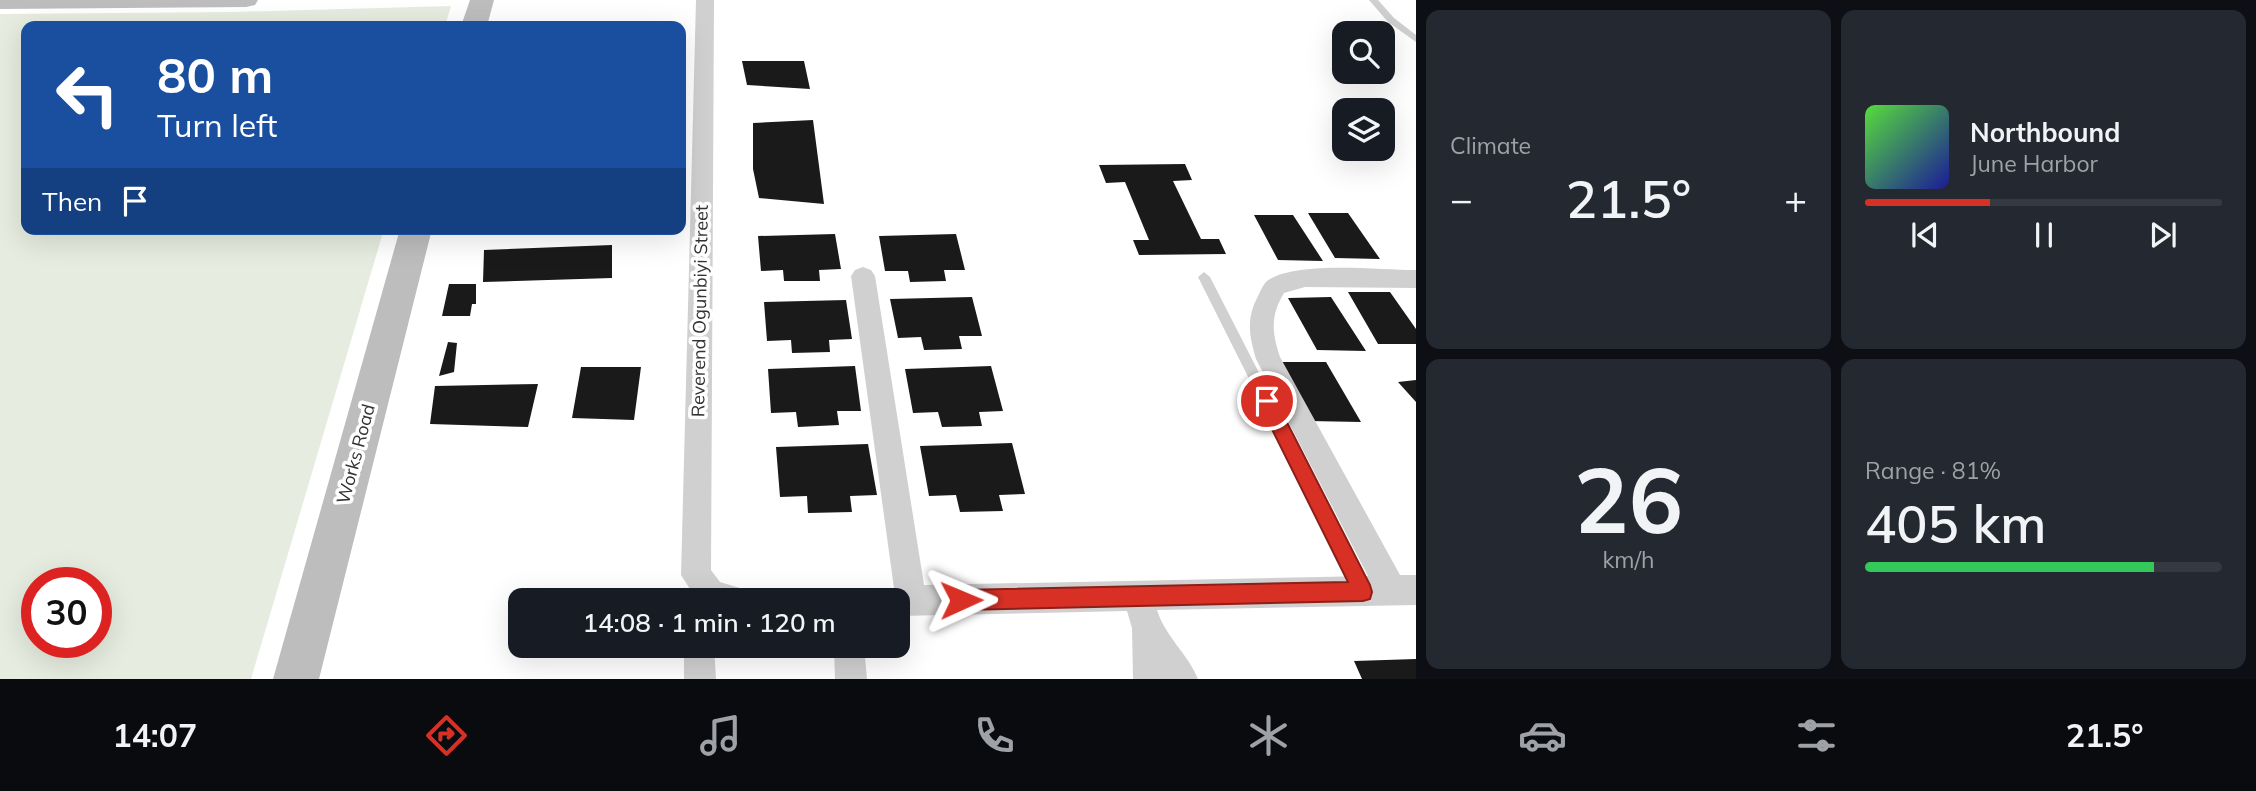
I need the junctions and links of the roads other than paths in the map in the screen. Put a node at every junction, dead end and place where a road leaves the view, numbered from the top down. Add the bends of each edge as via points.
1 (246, 0) edge
2 (482, 0) edge
3 (705, 0) edge
4 (1373, 0) edge
5 (33, 1) edge
6 (0, 2) edge
7 (476, 21) edge
8 (1416, 39) edge
9 (414, 235) edge
10 (863, 276) dead end
11 (1204, 277) dead end
12 (1416, 279) edge
13 (697, 588) edge
14 (902, 588) edge
15 (1390, 591) edge
16 (1137, 596) junction
17 (910, 601) edge
18 (1147, 628) junction
19 (699, 658) edge
20 (850, 658) edge
21 (296, 679) edge
22 (700, 679) edge
23 (851, 679) edge
24 (1149, 679) edge
25 (1182, 679) edge

1 - 5 main road
2 - 7 main road
3 - 13 street, Reverend Ogunbiyi Street
4 - 8 lane
5 - 6 main road
9 - 21 main road, Works Road
10 - 14 street
11 - 15 lane
12 - 15 street via 1305,278 1276,286 1264,304 1259,327 1268,359
15 - 16 street
16 - 17 street
16 - 18 street
18 - 24 street
18 - 25 street
19 - 22 street
20 - 23 street

